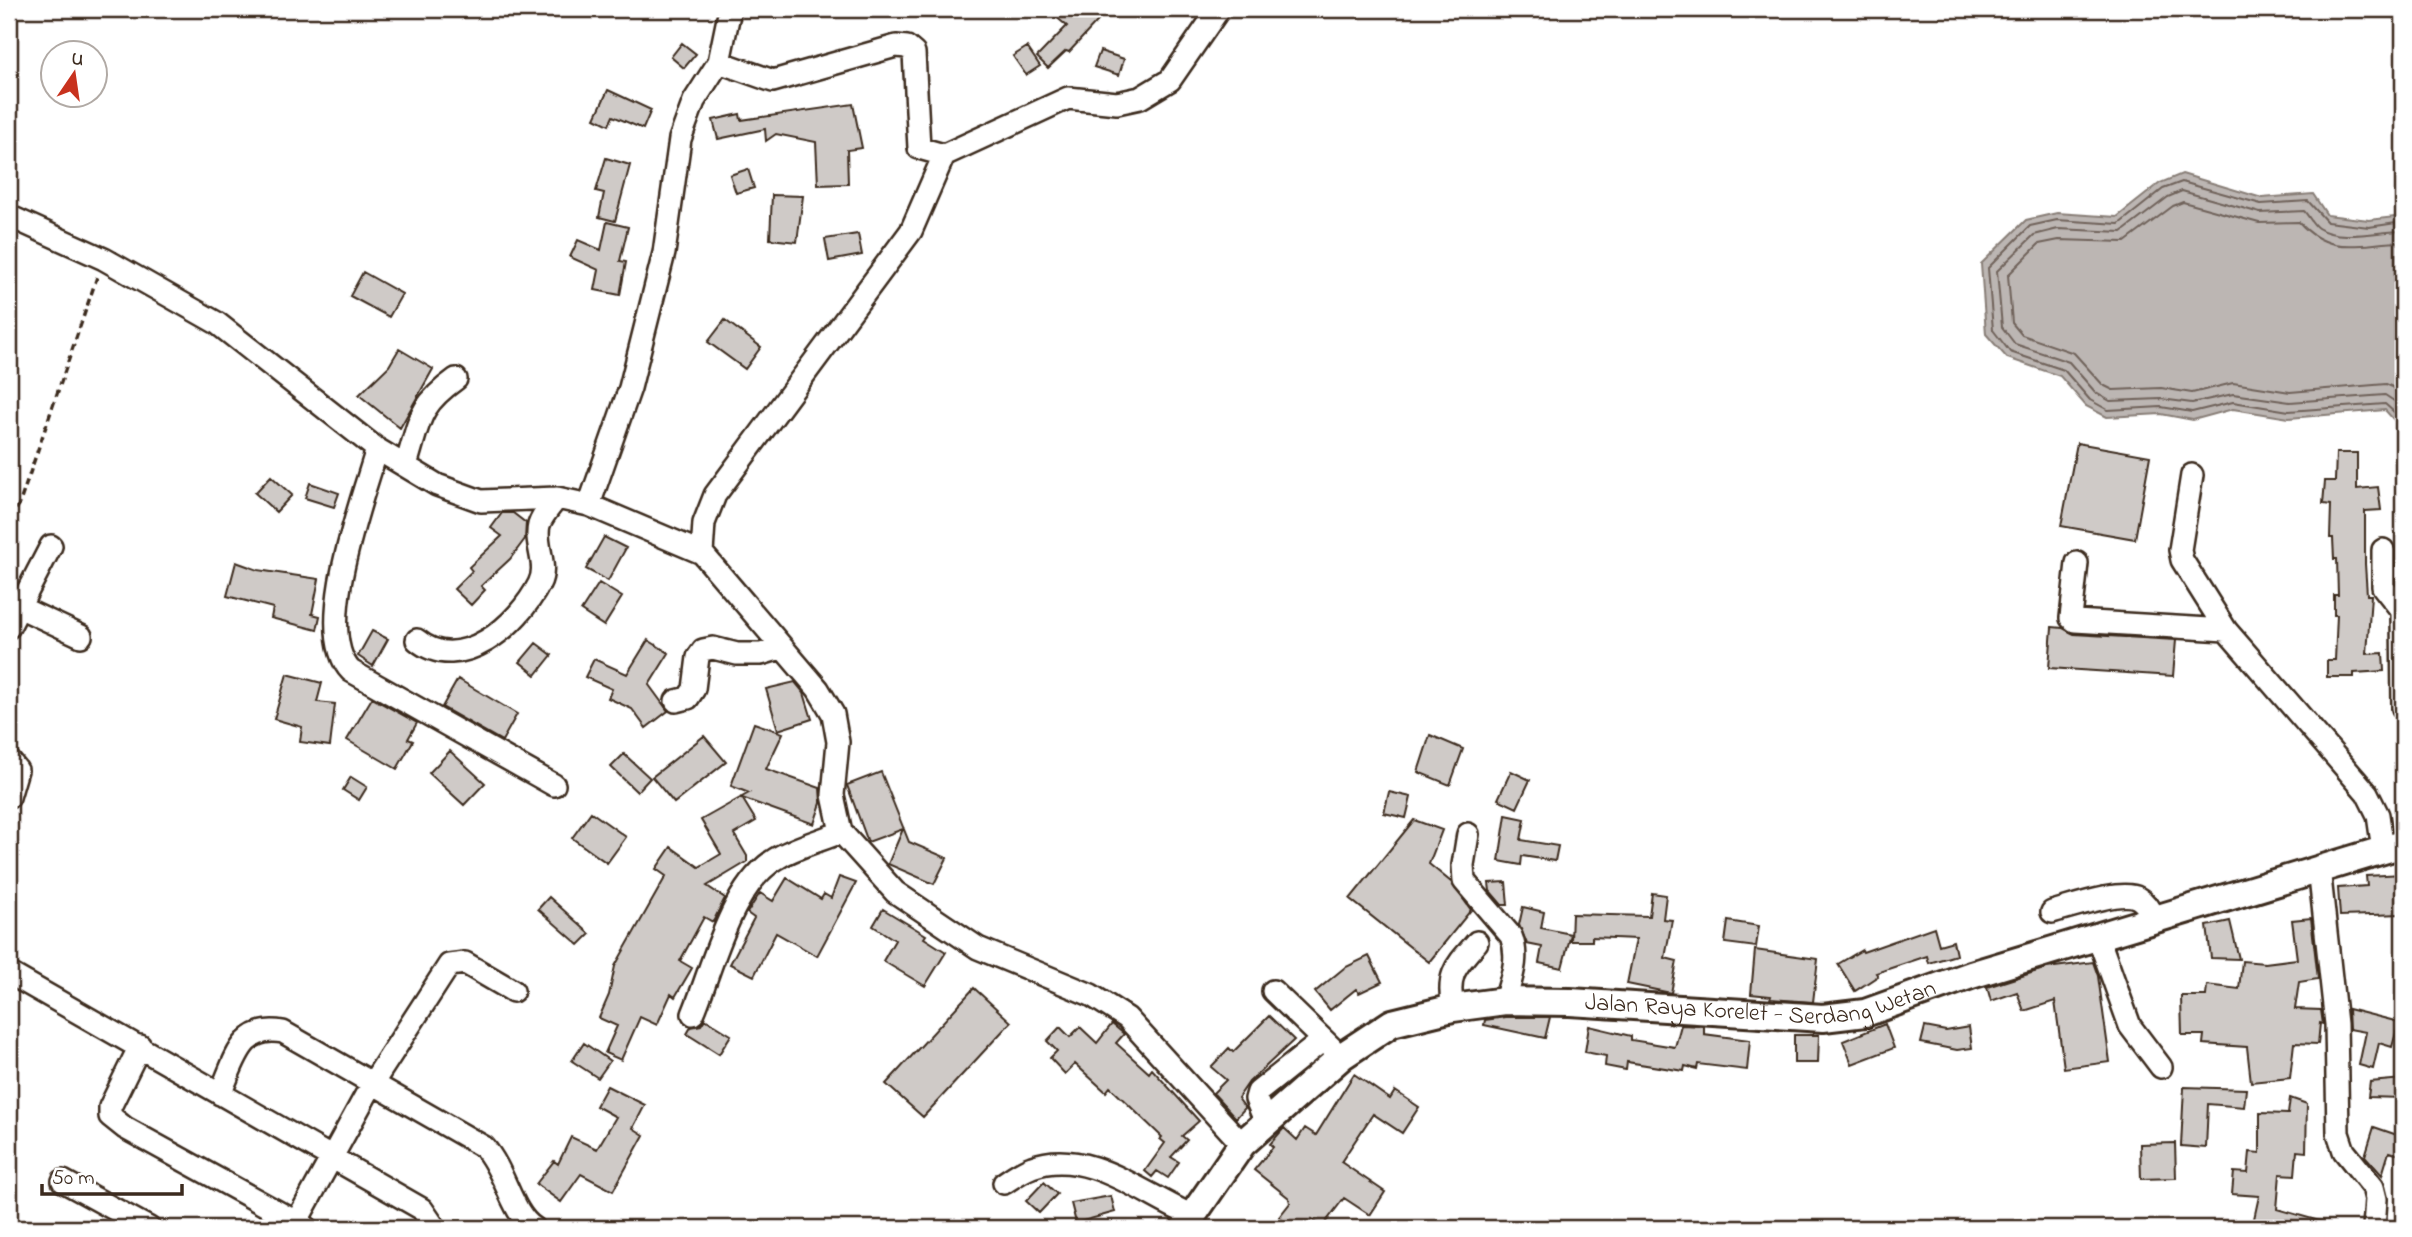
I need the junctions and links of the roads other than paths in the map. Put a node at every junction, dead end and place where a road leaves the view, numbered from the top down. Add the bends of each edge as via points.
1 (730, 9) edge
2 (1215, 10) edge
3 (719, 62) junction
4 (944, 155) junction
5 (9, 216) edge
6 (456, 379) dead end
7 (377, 449) junction
8 (406, 465) junction
9 (2192, 475) dead end
10 (557, 498) junction
11 (589, 505) junction
12 (51, 546) dead end
13 (2383, 551) dead end
14 (702, 553) junction
15 (2077, 563) dead end
16 (19, 607) junction
17 (9, 627) edge
18 (2226, 629) junction
19 (81, 636) dead end
20 (417, 640) dead end
21 (781, 648) junction
22 (676, 701) dead end
23 (2403, 708) edge
24 (9, 760) edge
25 (554, 785) dead end
26 (9, 797) edge
27 (841, 832) junction
28 (1468, 834) dead end
29 (2393, 847) edge
30 (2319, 868) junction
31 (2052, 912) dead end
32 (2155, 920) junction
33 (2098, 937) junction
34 (1477, 942) dead end
35 (9, 972) edge
36 (513, 991) dead end
37 (1273, 991) dead end
38 (1505, 1001) junction
39 (1453, 1008) junction
40 (693, 1014) dead end
41 (140, 1046) junction
42 (1332, 1048) junction
43 (2161, 1068) dead end
44 (372, 1084) junction
45 (220, 1094) junction
46 (1242, 1144) junction
47 (332, 1157) junction
48 (63, 1181) dead end
49 (1004, 1183) dead end
50 (1188, 1222) edge
51 (299, 1226) edge
52 (147, 1228) edge
53 (435, 1228) edge
54 (534, 1228) edge
55 (2374, 1228) edge

1 - 3 street
2 - 4 street via 1170,80 1140,98 1117,103 1068,98
3 - 4 street via 773,81 896,46 907,47 914,53 919,148
3 - 11 street via 694,101 680,139 664,253 629,388
4 - 14 street via 911,231 715,495 704,523
5 - 7 street via 104,259 217,323
6 - 8 street via 423,410
7 - 8 street
7 - 25 street via 338,583 338,650 343,663
8 - 10 street via 437,485 481,501
9 - 18 street via 2179,550
10 - 11 street
10 - 20 street via 539,526 543,572 539,584 518,614 482,643 457,652 431,650
11 - 14 street
12 - 16 street
13 - 23 street via 2383,587 2402,611
14 - 21 street
15 - 18 street via 2071,618 2075,621
16 - 17 street
16 - 19 street
18 - 29 street via 2367,793
21 - 22 street via 761,654 703,650 694,689 688,698
21 - 27 street via 833,713 838,742 833,795
24 - 26 street via 17,770
27 - 40 street via 779,856 759,873 721,935
27 - 46 street via 895,892 978,948 1091,995 1127,1018
28 - 38 street via 1464,881 1515,946
29 - 30 main road, Jalan Raya Korelet - Serdang Wetan
30 - 32 main road, Jalan Raya Korelet - Serdang Wetan
30 - 55 street via 2336,1024 2338,1133 2344,1151 2373,1187
31 - 32 street via 2123,895 2146,904
32 - 33 main road, Jalan Raya Korelet - Serdang Wetan
33 - 38 main road, Jalan Raya Korelet - Serdang Wetan via 1865,1013 1824,1018
33 - 43 street via 2130,1026
34 - 39 street via 1454,968 1449,988
35 - 41 street
36 - 44 street via 465,963 449,965
37 - 42 street
38 - 39 main road, Jalan Raya Korelet - Serdang Wetan
39 - 42 main road, Jalan Raya Korelet - Serdang Wetan via 1392,1023
41 - 45 street
41 - 51 street via 110,1116
42 - 46 main road, Jalan Raya Korelet - Serdang Wetan
44 - 45 street via 284,1032 263,1030 247,1038
44 - 47 street
44 - 54 street via 484,1147 498,1163 521,1219
45 - 47 street
46 - 50 main road, Jalan Raya Korelet - Serdang Wetan
47 - 51 street
47 - 53 street via 422,1209
48 - 52 street
49 - 50 street via 1041,1164 1083,1164

